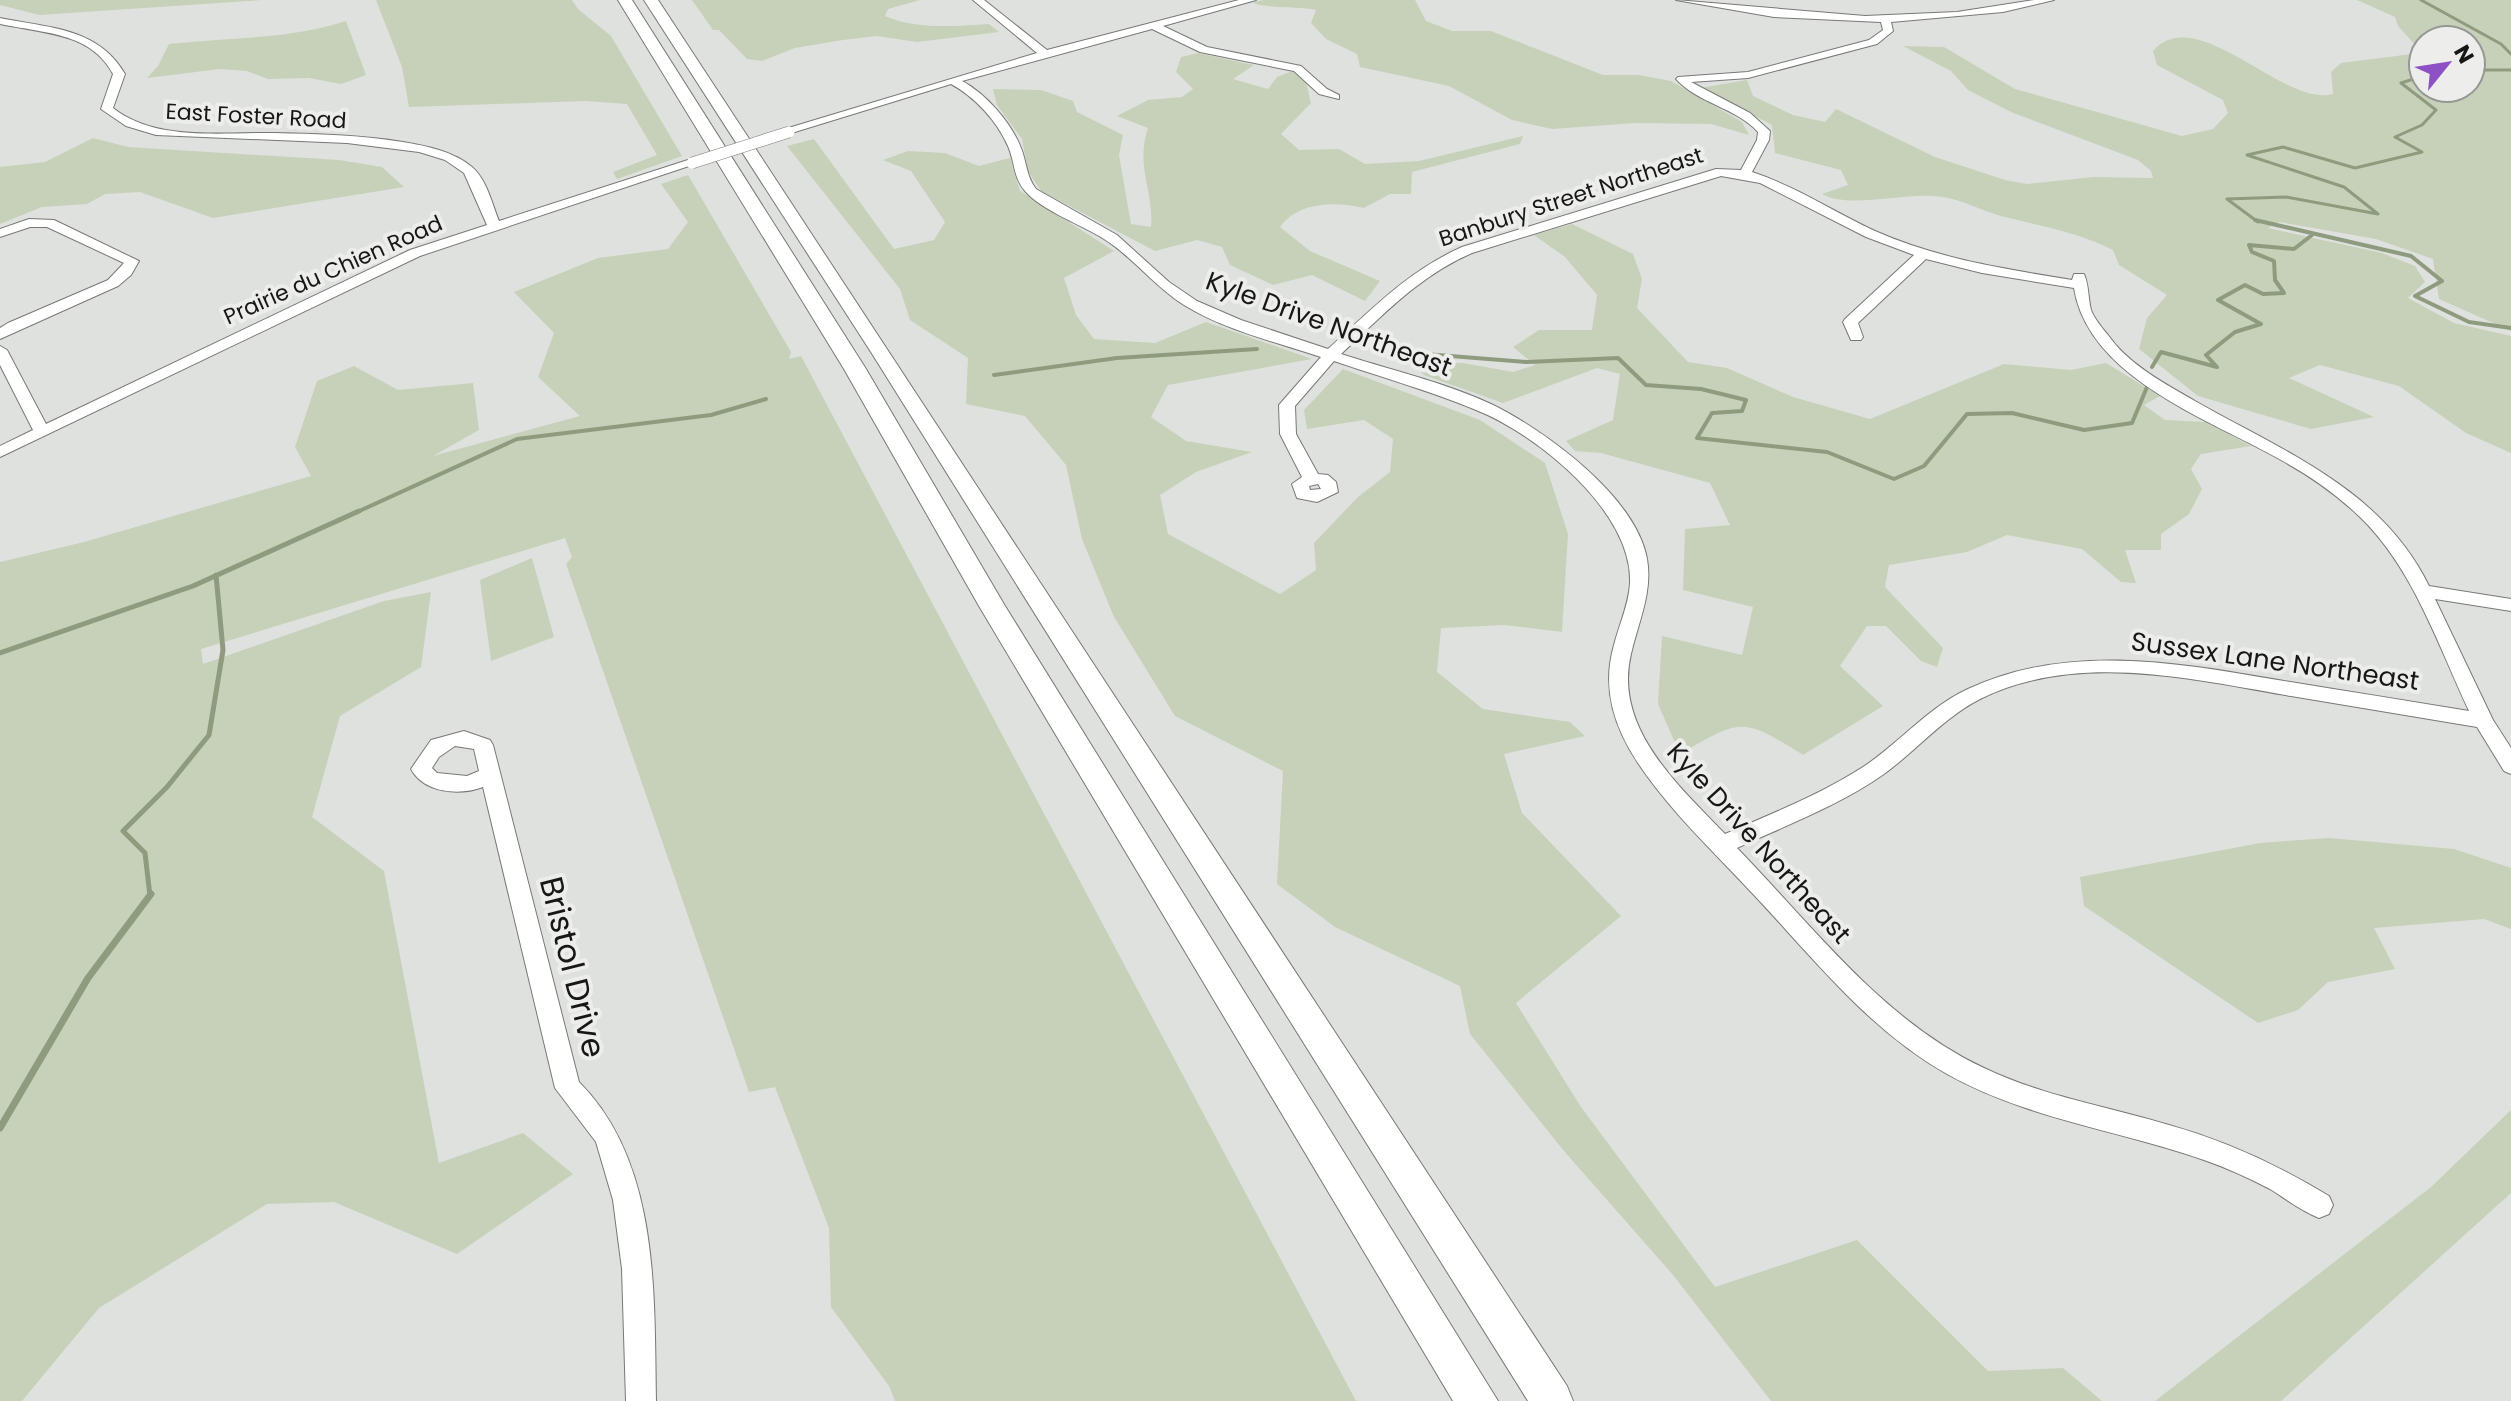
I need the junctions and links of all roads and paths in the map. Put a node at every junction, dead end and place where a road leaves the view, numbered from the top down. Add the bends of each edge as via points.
1 (625, 0) edge
2 (651, 0) edge
3 (978, 0) edge
4 (1251, 0) edge
5 (1681, 0) edge
6 (2049, 0) edge
7 (0, 21) edge
8 (1886, 21) junction
9 (1152, 25) junction
10 (1044, 53) junction
11 (951, 80) junction
12 (1335, 97) dead end
13 (1745, 174) junction
14 (494, 225) junction
15 (0, 233) edge
16 (1923, 254) junction
17 (0, 335) edge
18 (1856, 337) dead end
19 (0, 350) edge
20 (1331, 355) junction
21 (42, 432) junction
22 (0, 452) edge
23 (1312, 479) dead end
24 (2422, 591) junction
25 (2511, 605) edge
26 (2484, 721) junction
27 (2511, 766) edge
28 (491, 775) dead end
29 (1722, 845) junction
30 (2319, 1205) dead end
31 (641, 1401) edge
32 (1477, 1401) edge
33 (1552, 1401) edge

1 - 32 highway via 855,369 992,606
2 - 33 highway
3 - 10 street
4 - 9 street, Prairie du Chien Road
5 - 8 street via 1780,15
6 - 8 street via 1976,15
7 - 14 street, East Foster Road via 93,42 108,54 119,74 107,109 143,129 399,144 454,158 473,177
8 - 13 street via 1888,31 1873,42 1748,75 1682,79 1764,131
9 - 10 street, Prairie du Chien Road
9 - 12 street via 1204,50 1297,68 1320,92
10 - 11 street, Prairie du Chien Road
11 - 14 street, Prairie du Chien Road, bridge
11 - 20 street, Kyle Drive Northeast via 970,90 1002,124 1032,192 1112,238 1192,304
13 - 16 street, Banbury Street Northeast
13 - 20 street, Banbury Street Northeast via 1712,174 1450,256 1409,282
14 - 21 street, Prairie du Chien Road via 381,267
15 - 17 street via 49,223 128,257 132,266 111,284 27,317
16 - 18 street via 1850,322
16 - 24 street, Banbury Street Northeast via 1982,269 2079,281 2091,323 2130,365 2340,489 2391,537
19 - 21 street
20 - 23 street, Banbury Street Northeast via 1292,396 1285,415 1288,434
20 - 29 street, Kyle Drive Northeast via 1505,418 1619,514 1640,566 1617,669 1624,713 1651,766
21 - 22 street, Prairie du Chien Road
24 - 25 street
24 - 26 street
26 - 27 street
26 - 29 street, Sussex Lane Northeast via 2175,669 2062,668 1972,694 1843,789
28 - 31 street, Bristol Drive via 568,1088 608,1139 620,1172 631,1244
29 - 30 street, Kyle Drive Northeast via 1870,1004 1931,1052 2009,1090 2221,1152 2287,1183

